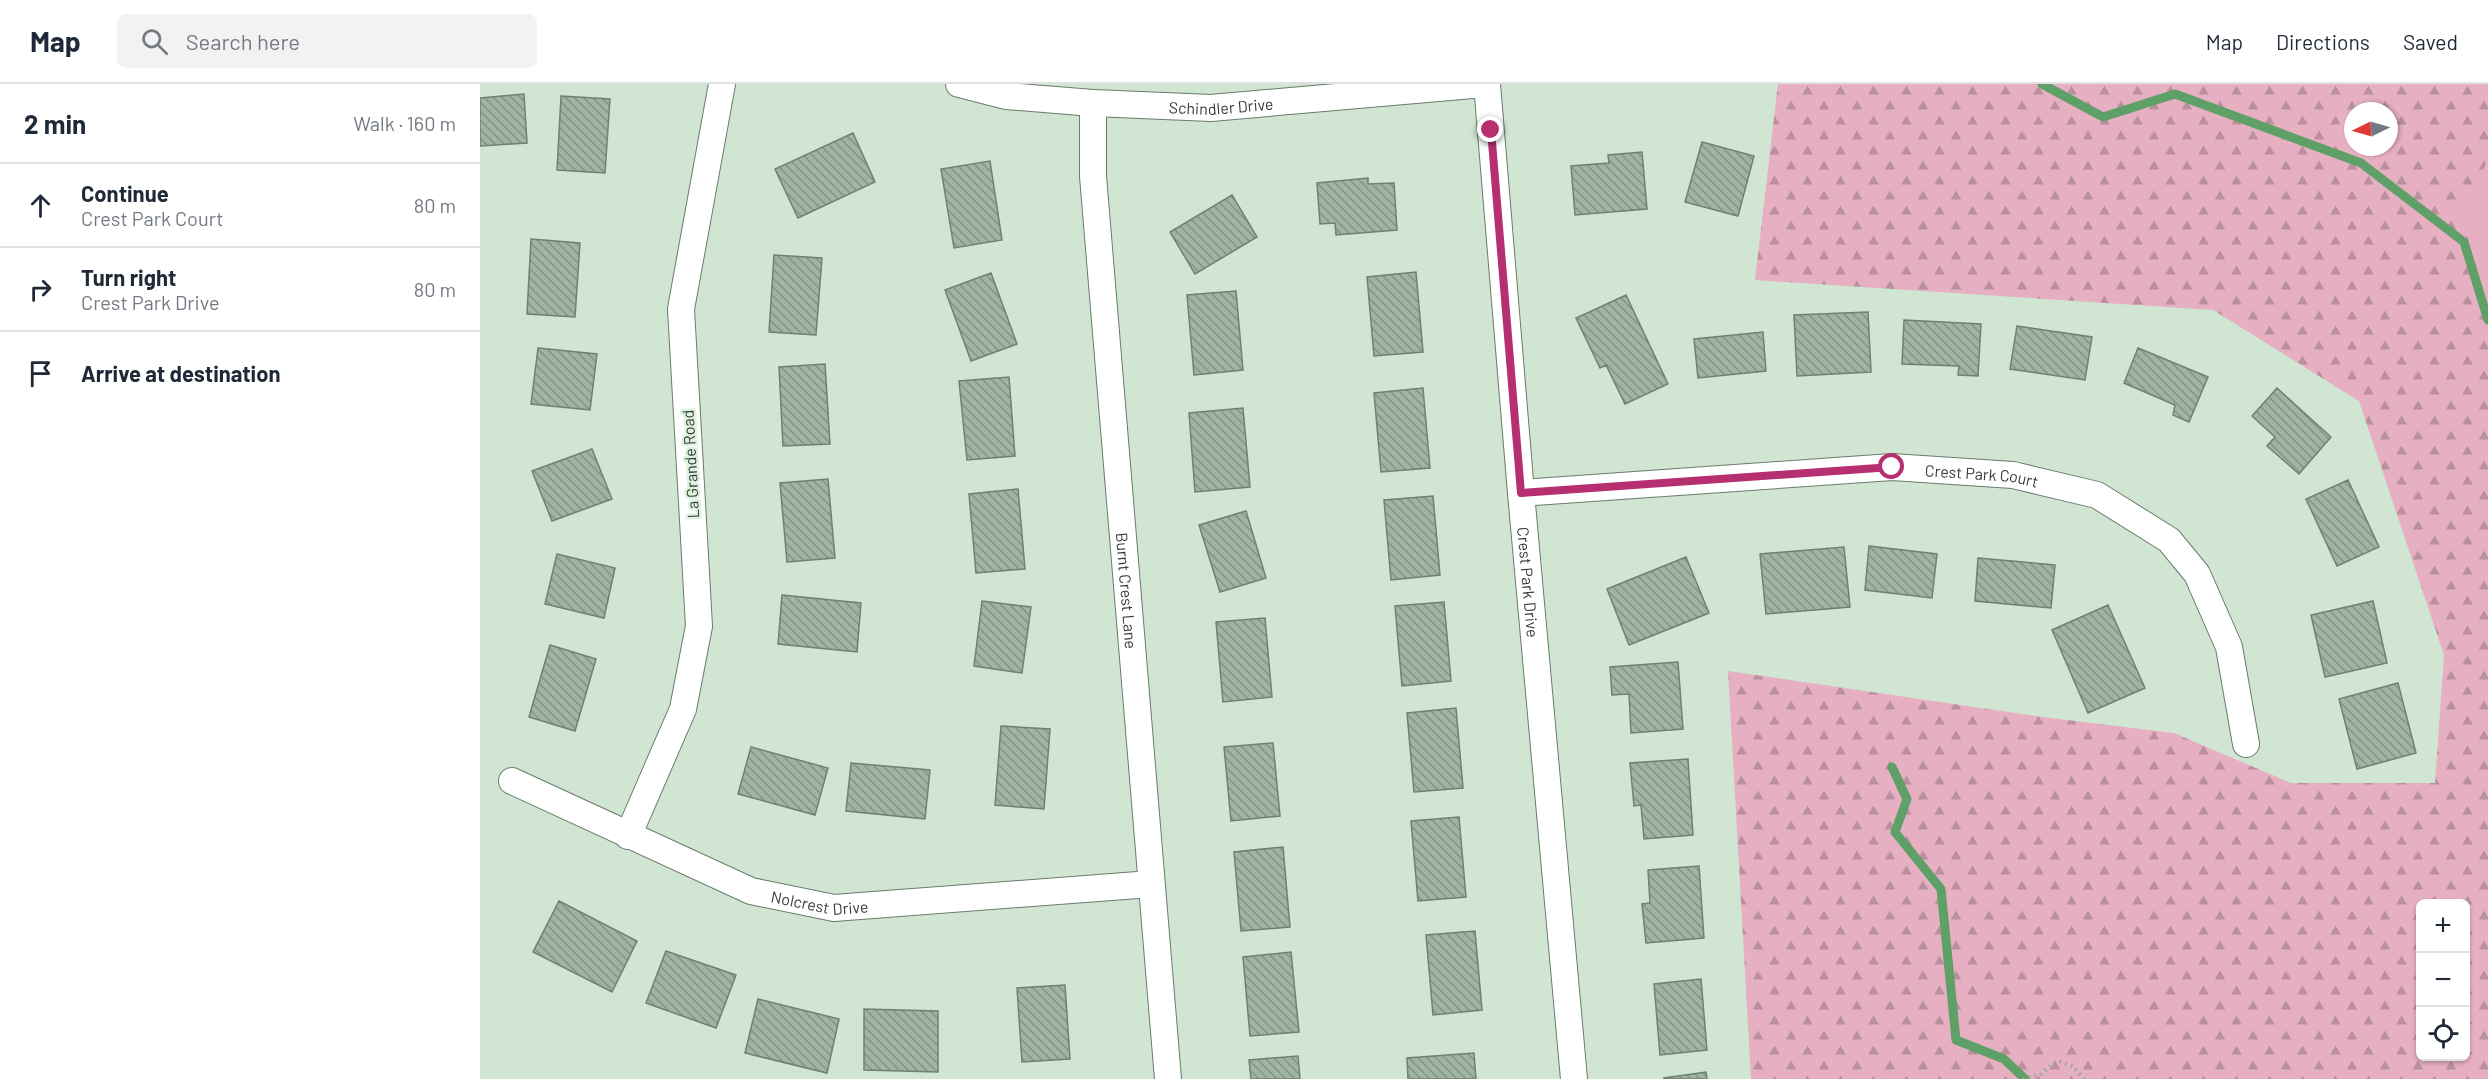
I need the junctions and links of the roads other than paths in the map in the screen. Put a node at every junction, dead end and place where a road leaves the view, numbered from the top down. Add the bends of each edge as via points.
1 (722, 84) edge
2 (959, 84) edge
3 (1486, 84) edge
4 (1093, 103) junction
5 (1521, 493) junction
6 (2246, 744) dead end
7 (512, 781) dead end
8 (628, 836) junction
9 (1151, 884) junction
10 (1168, 1079) edge
11 (1574, 1079) edge

1 - 8 street, La Grande Road via 681,309 699,626 683,709
2 - 4 street, Schindler Drive via 1006,96
3 - 4 street, Schindler Drive via 1211,108
3 - 5 street, Crest Park Drive
4 - 9 street, Burnt Crest Lane via 1093,176
5 - 6 street, Crest Park Court via 1892,467 2013,475 2097,495 2169,540 2197,574 2229,647
5 - 11 street, Crest Park Drive
7 - 8 street, Nolcrest Drive
8 - 9 street, Nolcrest Drive via 751,891 834,908
9 - 10 street, Burnt Crest Lane

